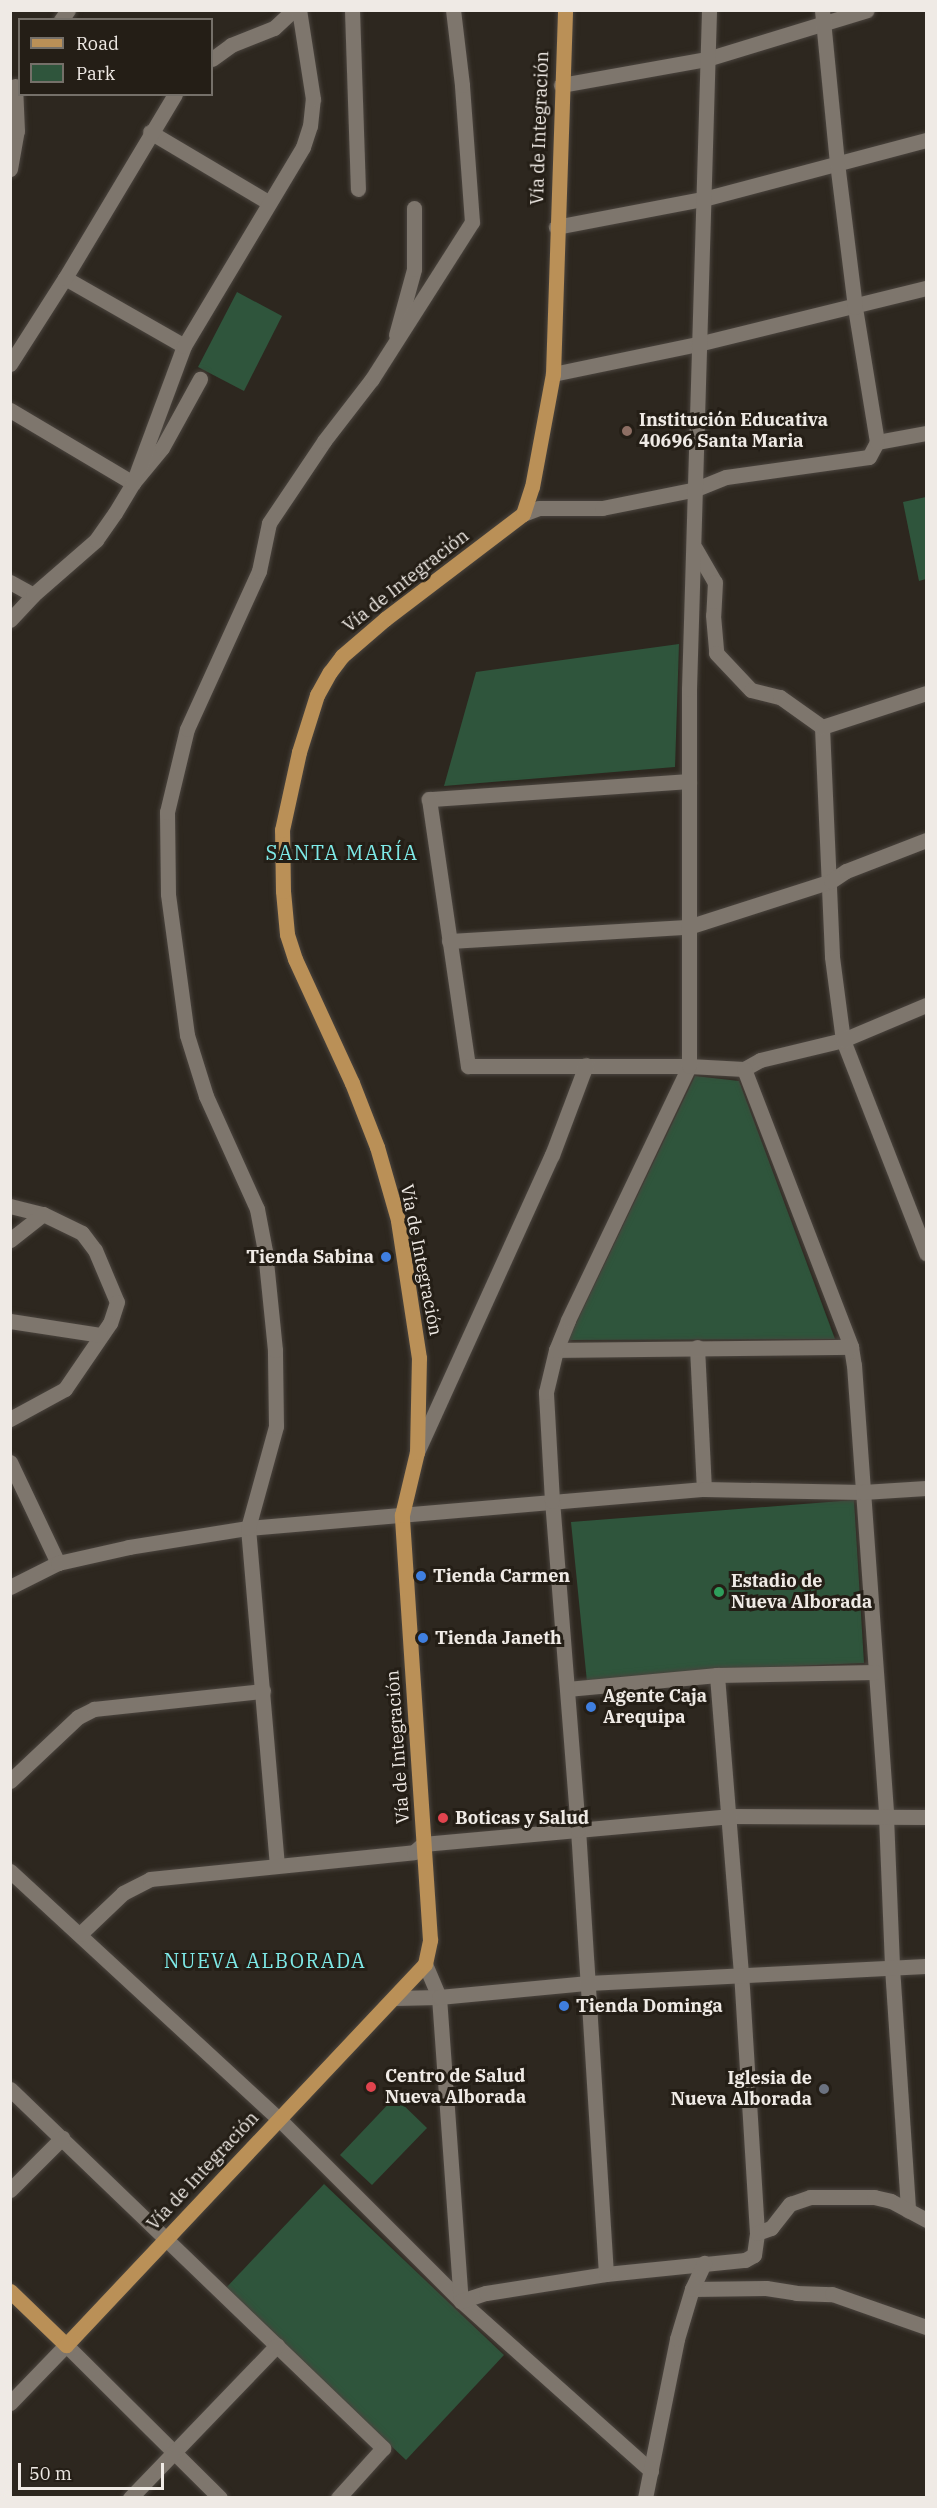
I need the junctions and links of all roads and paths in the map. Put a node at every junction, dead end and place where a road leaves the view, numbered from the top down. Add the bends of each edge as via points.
1 (293, 10) edge
2 (299, 10) edge
3 (352, 10) edge
4 (453, 10) edge
5 (565, 10) edge
6 (709, 10) edge
7 (867, 10) edge
8 (823, 17) edge
9 (213, 58) edge
10 (707, 59) junction
11 (561, 85) junction
12 (15, 86) edge
13 (174, 96) edge
14 (150, 132) junction
15 (927, 140) edge
16 (837, 163) junction
17 (10, 169) edge
18 (358, 189) dead end
19 (702, 199) junction
20 (268, 202) junction
21 (414, 208) dead end
22 (556, 227) junction
23 (65, 278) junction
24 (927, 288) edge
25 (855, 307) junction
26 (394, 344) junction
27 (698, 344) junction
28 (184, 345) junction
29 (10, 364) edge
30 (553, 374) junction
31 (201, 379) dead end
32 (10, 410) edge
33 (927, 433) edge
34 (877, 442) junction
35 (133, 483) junction
36 (696, 489) junction
37 (523, 514) junction
38 (694, 547) junction
39 (10, 582) edge
40 (33, 595) junction
41 (10, 620) edge
42 (927, 693) edge
43 (822, 727) junction
44 (689, 781) junction
45 (927, 840) edge
46 (831, 881) junction
47 (688, 927) junction
48 (449, 941) junction
49 (927, 1005) edge
50 (843, 1040) junction
51 (586, 1065) junction
52 (689, 1066) junction
53 (744, 1069) junction
54 (10, 1206) edge
55 (43, 1214) junction
56 (10, 1240) edge
57 (927, 1253) edge
58 (10, 1321) edge
59 (100, 1335) junction
60 (697, 1347) junction
61 (851, 1347) junction
62 (556, 1350) junction
63 (10, 1419) edge
64 (417, 1452) junction
65 (10, 1462) edge
66 (927, 1488) edge
67 (704, 1489) junction
68 (863, 1491) junction
69 (552, 1501) junction
70 (402, 1515) junction
71 (248, 1528) junction
72 (58, 1563) junction
73 (10, 1587) edge
74 (875, 1672) junction
75 (717, 1675) junction
76 (567, 1689) junction
77 (263, 1691) junction
78 (10, 1781) edge
79 (729, 1816) junction
80 (886, 1816) junction
81 (927, 1817) edge
82 (578, 1830) junction
83 (423, 1844) junction
84 (278, 1866) junction
85 (10, 1871) edge
86 (80, 1934) junction
87 (425, 1964) junction
88 (927, 1966) edge
89 (892, 1967) junction
90 (741, 1974) junction
91 (588, 1983) junction
92 (439, 1997) junction
93 (395, 1998) junction
94 (10, 2089) edge
95 (279, 2119) junction
96 (62, 2138) junction
97 (10, 2190) edge
98 (908, 2210) junction
99 (927, 2220) edge
100 (758, 2233) junction
101 (166, 2238) junction
102 (704, 2263) junction
103 (606, 2274) junction
104 (692, 2289) junction
105 (10, 2291) edge
106 (461, 2301) junction
107 (927, 2327) edge
108 (66, 2345) junction
109 (278, 2345) junction
110 (10, 2403) edge
111 (175, 2452) junction
112 (651, 2471) junction
113 (130, 2498) edge
114 (220, 2498) edge
115 (338, 2498) edge
116 (645, 2498) edge

1 - 9 street via 274,28 231,45
2 - 20 street via 313,99 310,126 303,147
3 - 18 street
4 - 26 street via 472,222
5 - 11 main road, Vía de Integración
6 - 10 street
7 - 8 street
8 - 10 street
8 - 16 street
10 - 11 street
10 - 19 street
11 - 22 main road, Vía de Integración
12 - 17 street via 17,131
13 - 14 street
14 - 20 street
14 - 23 street
15 - 16 street
16 - 19 street
16 - 25 street
19 - 22 street
19 - 27 street
20 - 28 street
21 - 26 street via 414,269
22 - 30 main road, Vía de Integración
23 - 28 street
23 - 29 street
24 - 25 street
25 - 27 street
25 - 34 street
26 - 71 street via 269,523 259,571 187,729 168,813 168,894 188,1035 206,1096 257,1209 265,1251 275,1350 276,1426
27 - 30 street
27 - 36 street
28 - 35 street
30 - 37 main road, Vía de Integración via 532,487
31 - 35 street via 162,448
32 - 35 street
33 - 34 street
34 - 36 street via 869,457 726,477
35 - 40 street via 96,540
36 - 37 street via 602,508 539,508
36 - 38 street
37 - 64 main road, Vía de Integración via 385,619 336,664 317,694 298,752 284,816 287,934 377,1147 398,1220 419,1358
38 - 43 street via 715,582 712,615 716,653 751,690 780,697
38 - 44 street
39 - 40 street
40 - 41 street
42 - 43 street
43 - 46 street
44 - 47 street
44 - 48 street via 429,799
45 - 46 street via 846,871
46 - 47 street
46 - 50 street via 832,957
47 - 48 street
47 - 52 street
48 - 51 street via 468,1066
49 - 50 street
50 - 53 street via 760,1060
50 - 57 street
51 - 52 street
51 - 64 street via 552,1155
52 - 53 street
52 - 62 street
53 - 61 street
54 - 55 street
55 - 56 street
55 - 59 street via 82,1233 109,1278 117,1302 110,1323
58 - 59 street
59 - 63 street via 65,1389
60 - 61 street
60 - 62 street
60 - 67 street
61 - 68 street
62 - 69 street via 546,1392
64 - 70 main road, Vía de Integración
65 - 72 street
66 - 68 street
67 - 68 street
67 - 69 street
68 - 74 street
69 - 70 street
69 - 76 street
70 - 71 street
70 - 83 main road, Vía de Integración
71 - 72 street
71 - 77 street
72 - 73 street
74 - 75 street
74 - 80 street
75 - 76 street
75 - 79 street
76 - 82 street
77 - 78 street via 94,1709 78,1717
77 - 84 street
79 - 80 street
79 - 82 street
79 - 90 street
80 - 81 street
80 - 89 street
82 - 83 street
82 - 91 street
83 - 84 street via 414,1852
83 - 87 main road, Vía de Integración via 430,1940
84 - 86 street via 150,1879 123,1893
85 - 86 street
86 - 95 street
87 - 92 street
87 - 93 main road, Vía de Integración
88 - 89 street
89 - 90 street
89 - 98 street
90 - 91 street
90 - 100 street
91 - 92 street
91 - 103 street
92 - 93 street
92 - 106 street
93 - 95 main road, Vía de Integración
94 - 96 street
95 - 101 main road, Vía de Integración
95 - 106 street
96 - 97 street
96 - 101 street
98 - 99 street
98 - 100 street via 874,2197 810,2197 790,2204 771,2228
100 - 102 street via 754,2255 745,2260
101 - 108 main road, Vía de Integración
101 - 109 street
102 - 103 street
102 - 104 street
103 - 106 street via 486,2293
104 - 107 street via 765,2288 832,2294
104 - 112 street via 677,2339
105 - 108 main road
106 - 112 street
108 - 110 street
108 - 111 street
109 - 111 street
109 - 115 street via 383,2448
111 - 113 street
111 - 114 street
112 - 116 street

